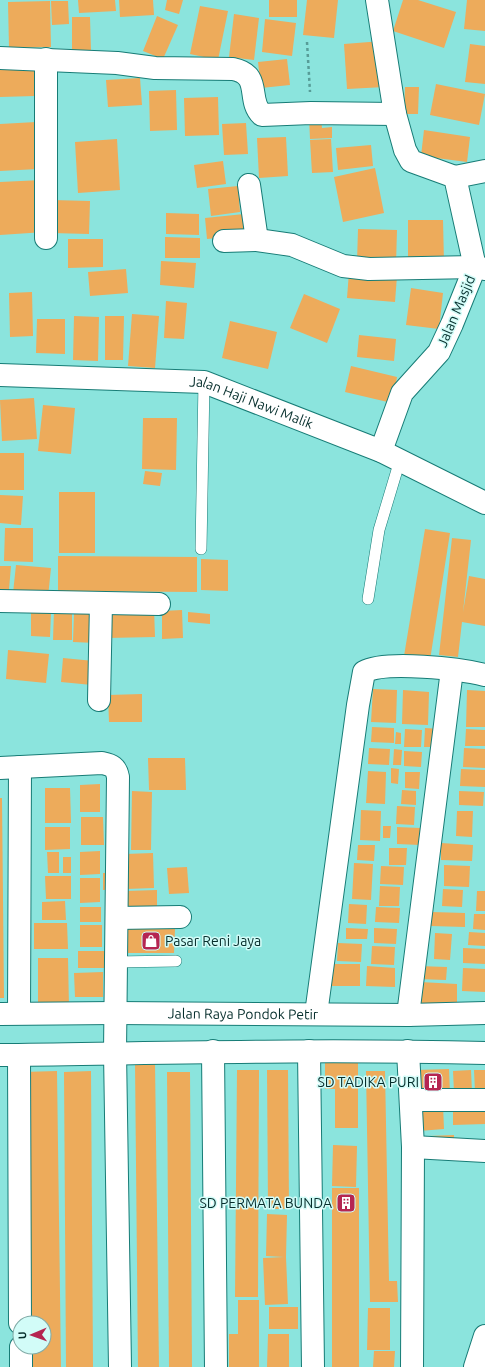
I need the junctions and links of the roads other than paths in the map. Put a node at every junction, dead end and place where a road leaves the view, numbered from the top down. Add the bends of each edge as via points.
1 (377, 0) edge
2 (0, 58) edge
3 (46, 59) junction
4 (396, 114) junction
5 (485, 171) edge
6 (455, 177) junction
7 (249, 185) dead end
8 (46, 238) dead end
9 (257, 240) junction
10 (224, 241) dead end
11 (480, 268) edge
12 (0, 375) edge
13 (204, 382) junction
14 (391, 455) junction
15 (485, 503) edge
16 (201, 549) dead end
17 (368, 600) dead end
18 (0, 601) edge
19 (101, 603) junction
20 (159, 604) dead end
21 (452, 670) junction
22 (485, 675) edge
23 (99, 700) dead end
24 (10, 767) edge
25 (180, 917) dead end
26 (117, 918) junction
27 (176, 961) dead end
28 (116, 962) junction
29 (115, 1013) junction
30 (485, 1013) edge
31 (10, 1014) edge
32 (316, 1014) junction
33 (408, 1015) junction
34 (213, 1051) junction
35 (309, 1051) junction
36 (408, 1051) junction
37 (115, 1052) junction
38 (485, 1053) edge
39 (9, 1055) edge
40 (411, 1100) junction
41 (485, 1100) edge
42 (413, 1147) junction
43 (485, 1151) edge
44 (20, 1315) edge
45 (485, 1336) edge
46 (21, 1355) edge
47 (21, 1367) edge
48 (120, 1367) edge
49 (216, 1367) edge
50 (313, 1367) edge
51 (412, 1367) edge
52 (475, 1367) edge

1 - 4 street
2 - 3 street
3 - 4 street via 155,68 244,71 249,76 258,111 262,115
3 - 8 street
4 - 6 street via 405,150 411,161
5 - 6 street
6 - 11 street, Jalan Masjid
7 - 9 street
9 - 10 street
9 - 11 street via 292,245 343,266 369,269
11 - 14 street, Jalan Masjid via 439,352 402,392
12 - 13 street, Jalan Haji Nawi Malik
13 - 14 street, Jalan Haji Nawi Malik
13 - 16 lane
14 - 15 street, Jalan Haji Nawi Malik
14 - 17 lane
18 - 19 street
19 - 20 street
19 - 23 street
21 - 22 street
21 - 32 street via 400,666 370,668 364,672
21 - 33 street
24 - 26 street via 102,763 112,765 117,770
24 - 31 street
25 - 26 street
26 - 28 street
27 - 28 lane
28 - 29 street
29 - 31 street, Jalan Raya Pondok Petir
29 - 32 street, Jalan Raya Pondok Petir
29 - 37 street
30 - 33 street, Jalan Raya Pondok Petir
32 - 33 street, Jalan Raya Pondok Petir
34 - 35 street
34 - 37 street
34 - 49 street
35 - 36 street
35 - 50 street
36 - 38 street
36 - 40 street
37 - 39 street
37 - 48 street
39 - 44 street
40 - 41 street
40 - 42 street
42 - 43 street
42 - 51 street
45 - 52 street
46 - 47 street

